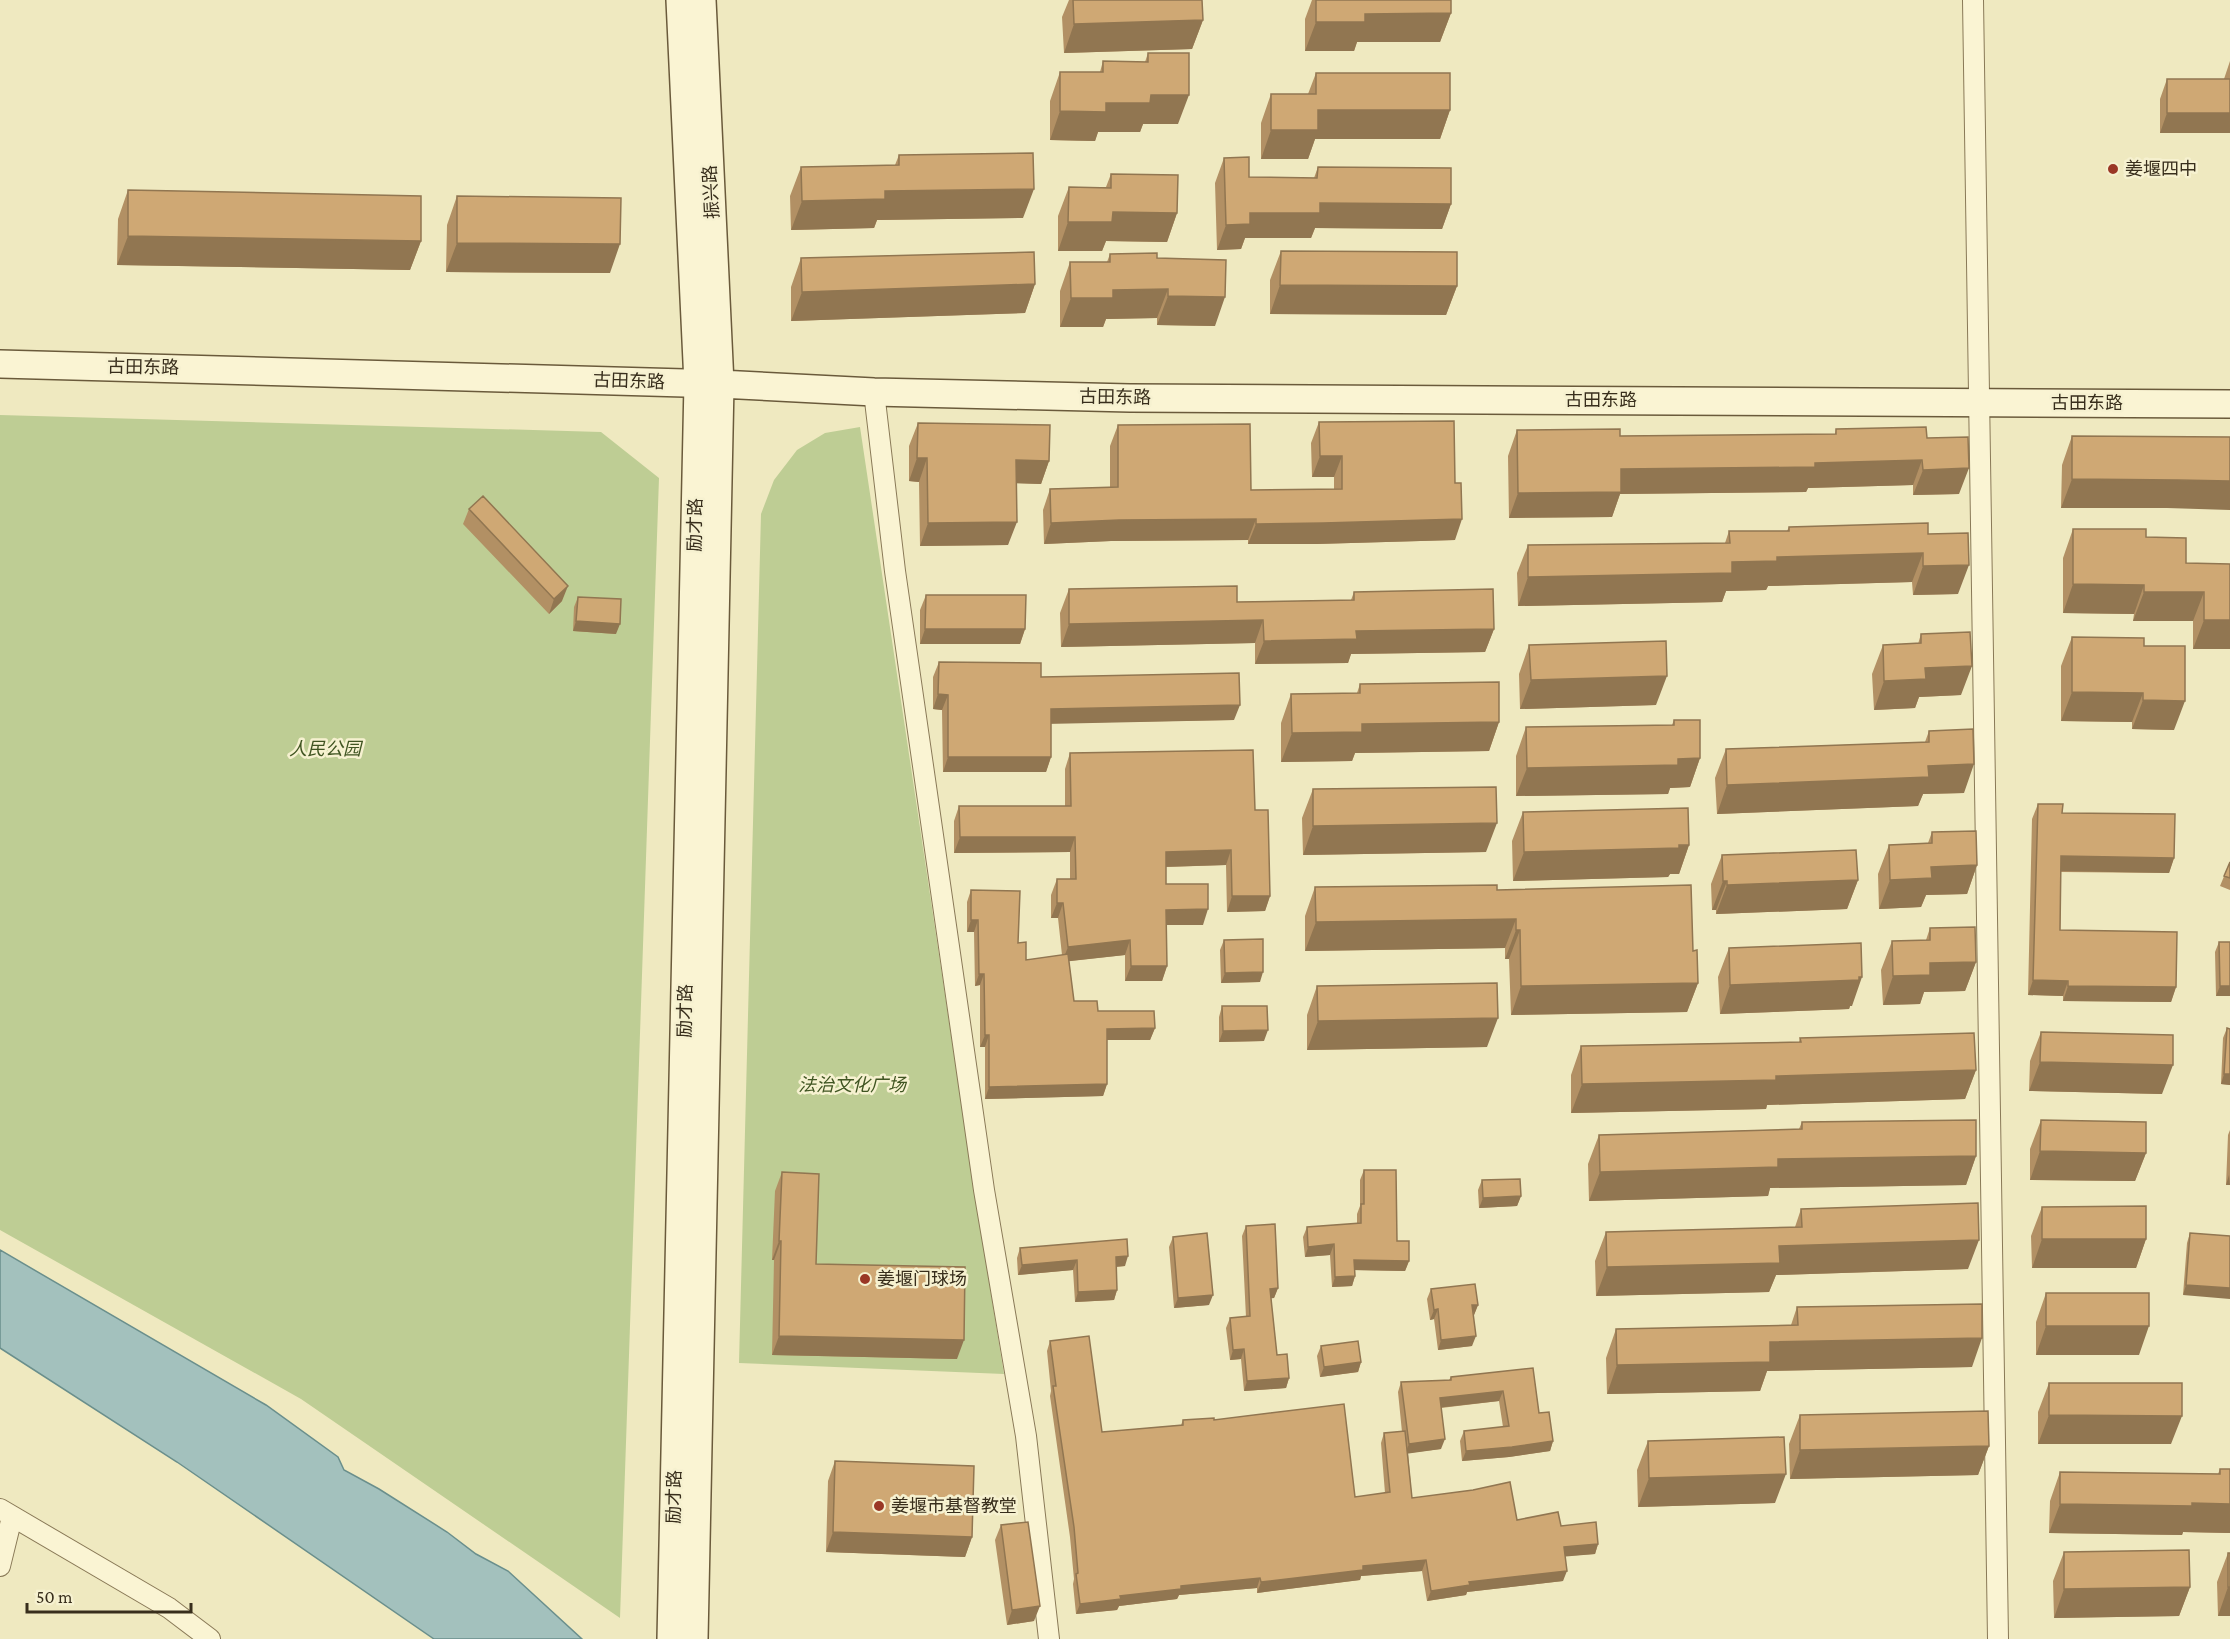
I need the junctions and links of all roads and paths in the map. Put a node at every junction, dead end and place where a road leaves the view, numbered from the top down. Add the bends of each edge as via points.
1 (680, 0) edge
2 (702, 0) edge
3 (1973, 0) edge
4 (0, 364) edge
5 (709, 384) junction
6 (874, 392) junction
7 (1979, 402) junction
8 (2230, 404) edge
9 (6, 1513) edge
10 (0, 1566) edge
11 (210, 1639) edge
12 (671, 1639) edge
13 (694, 1639) edge
14 (1048, 1639) edge
15 (1998, 1639) edge

1 - 5 street, 振兴路
2 - 5 street, 振兴路
3 - 7 street
4 - 5 street, 古田东路
5 - 6 street, 古田东路
5 - 12 street, 励才路
5 - 13 street, 励才路
6 - 7 street, 古田东路 via 1130,398
6 - 14 street via 895,571 981,1166 1026,1437
7 - 8 street, 古田东路
7 - 15 street
9 - 10 street
9 - 11 street via 169,1608

